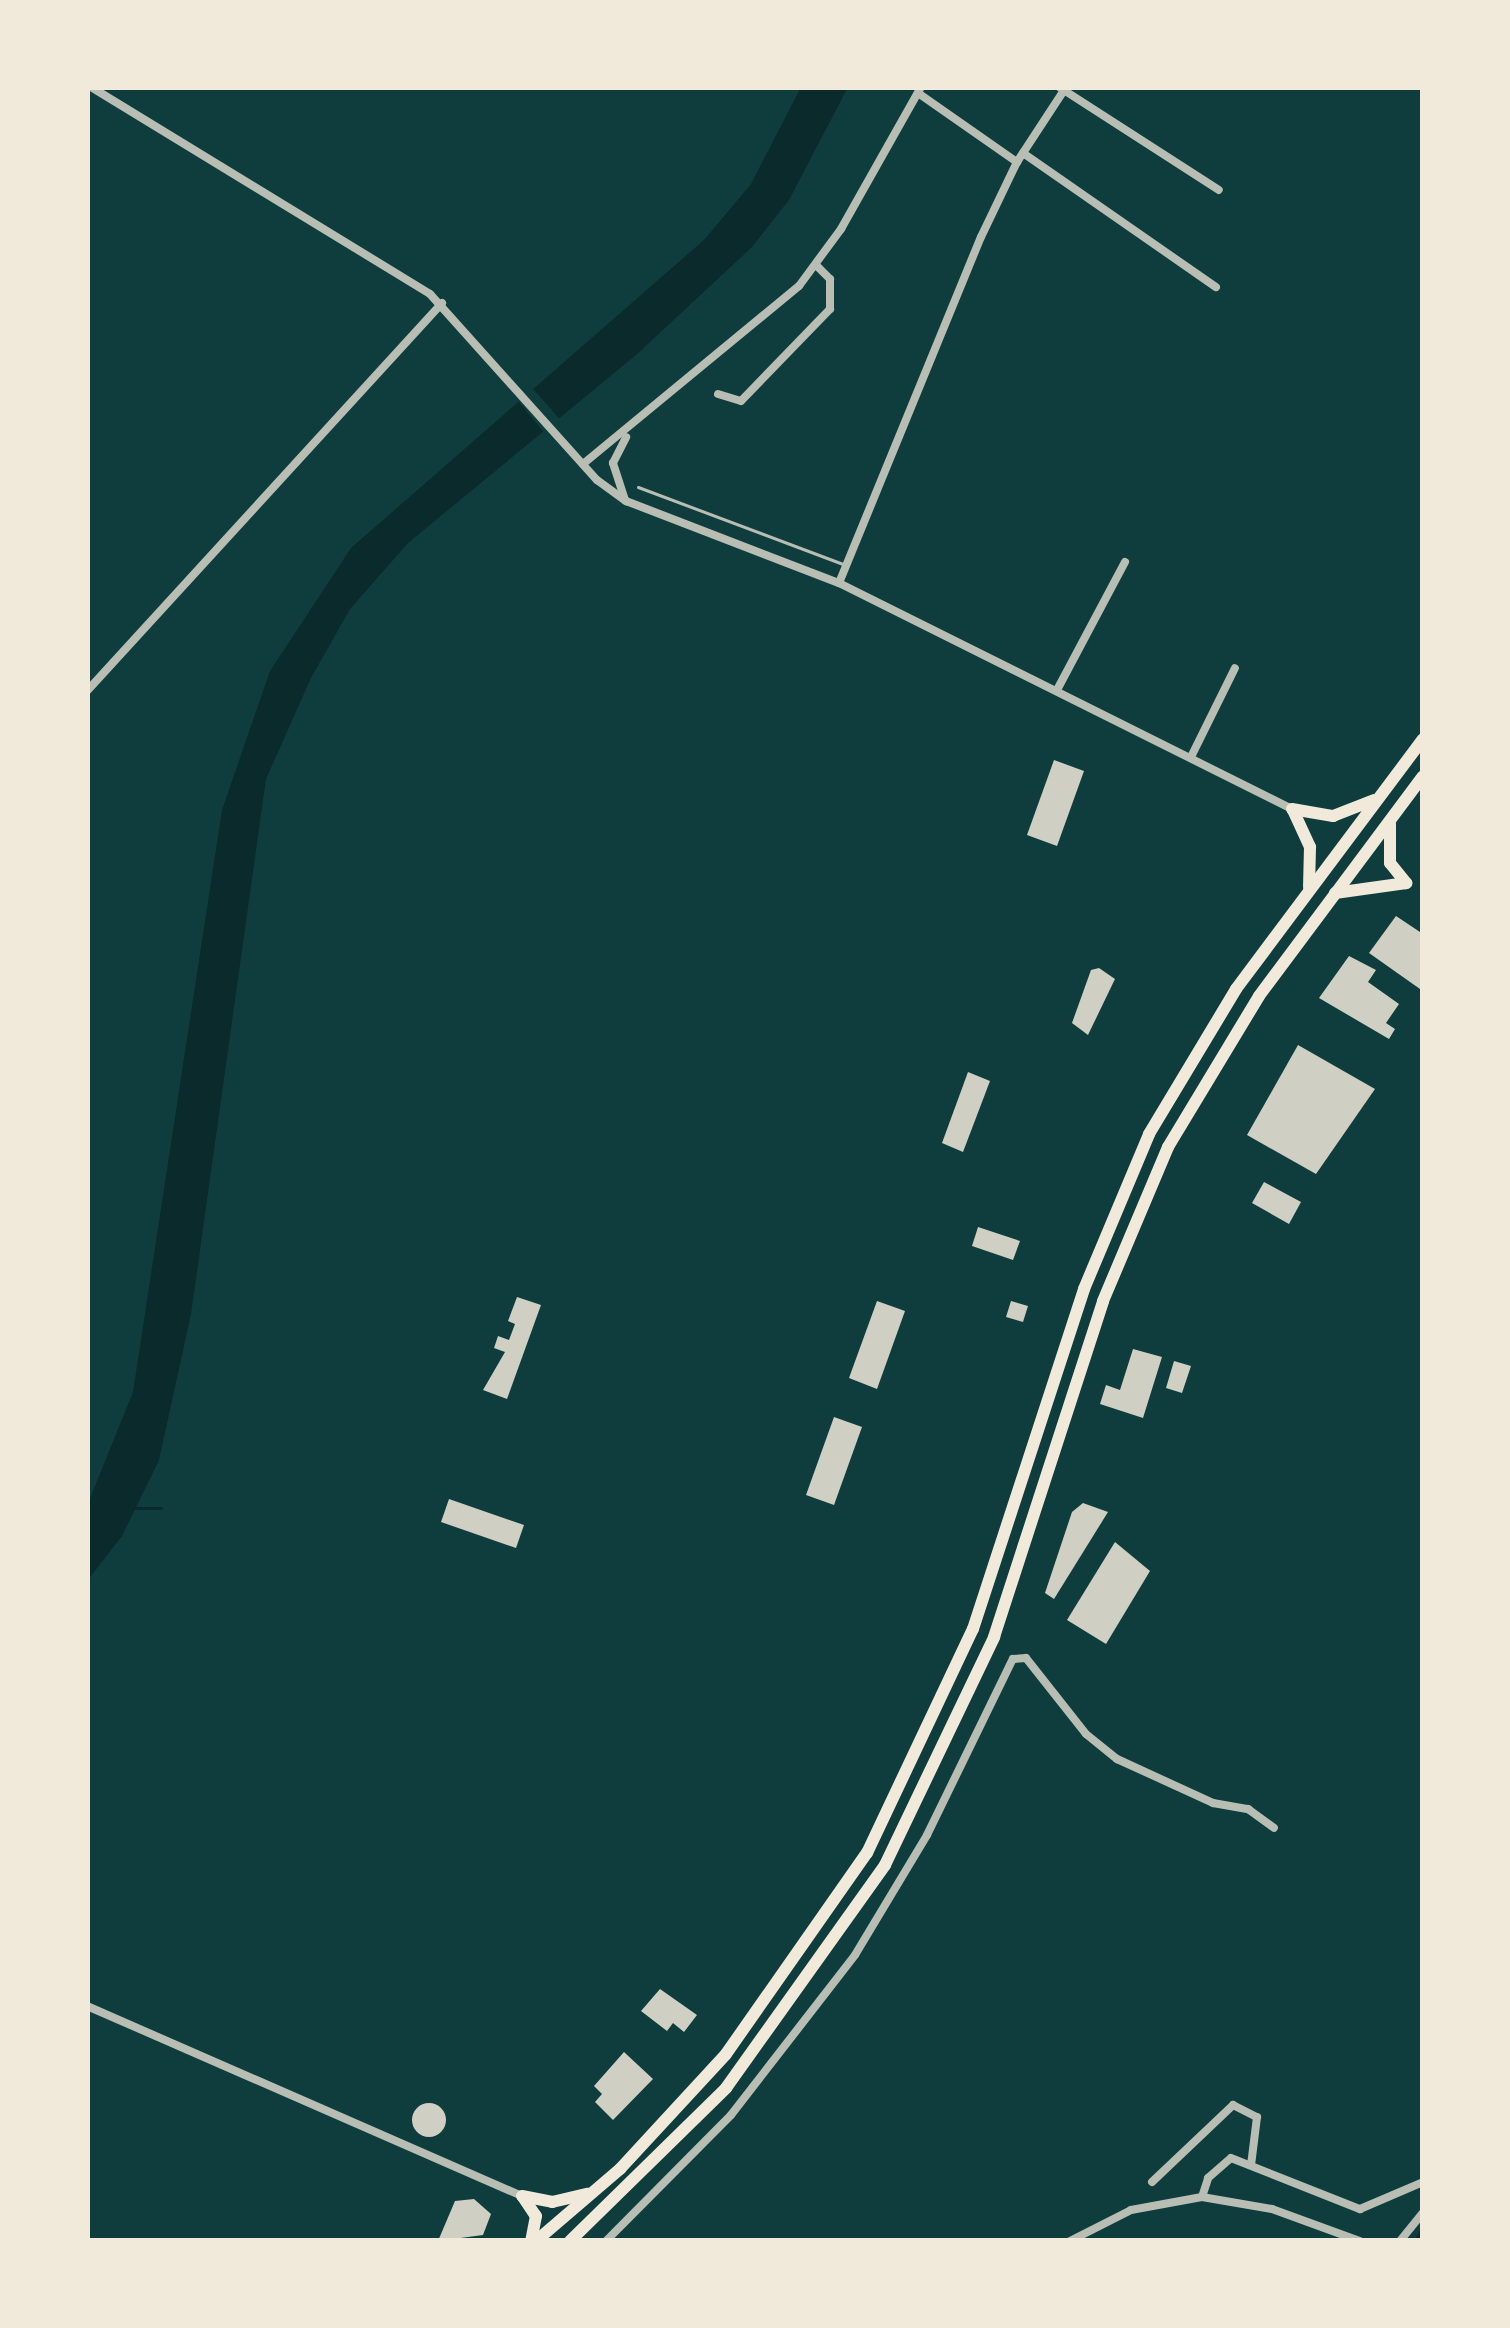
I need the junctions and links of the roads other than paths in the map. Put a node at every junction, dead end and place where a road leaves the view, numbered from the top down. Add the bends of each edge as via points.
1 (91, 87) edge
2 (1063, 88) edge
3 (920, 90) edge
4 (1020, 158) junction
5 (1219, 190) dead end
6 (817, 265) junction
7 (1216, 287) dead end
8 (442, 303) junction
9 (718, 394) dead end
10 (630, 431) junction
11 (583, 464) junction
12 (638, 487) dead end
13 (626, 501) junction
14 (1125, 562) dead end
15 (847, 565) junction
16 (839, 583) junction
17 (1235, 668) dead end
18 (1057, 690) junction
19 (87, 691) edge
20 (1423, 739) edge
21 (1191, 757) junction
22 (1423, 776) edge
23 (1380, 796) junction
24 (1292, 809) junction
25 (1390, 820) junction
26 (1308, 891) junction
27 (1334, 893) junction
28 (1274, 1828) dead end
29 (87, 2006) edge
30 (1250, 2165) junction
31 (1152, 2182) dead end
32 (1423, 2182) edge
33 (595, 2192) junction
34 (522, 2196) junction
35 (1202, 2197) junction
36 (1423, 2213) edge
37 (534, 2241) edge
38 (570, 2241) edge
39 (606, 2241) edge
40 (1070, 2241) edge
41 (1360, 2241) edge
42 (1400, 2241) edge

1 - 8 street
2 - 4 street
2 - 5 street
3 - 4 street
3 - 6 street
4 - 7 street
4 - 15 street
6 - 9 street via 830,278 830,309 741,401
6 - 10 street via 770,316
8 - 11 street
8 - 19 street
10 - 11 street
10 - 13 street via 613,463
11 - 13 street
12 - 15 lane
13 - 16 street
14 - 18 street
15 - 16 street
16 - 18 street
17 - 21 street
18 - 21 street
20 - 23 highway
21 - 24 street
22 - 25 highway
23 - 24 highway via 1341,815
23 - 26 highway
24 - 26 highway via 1310,847
25 - 27 highway
25 - 27 highway via 1388,856 1406,883
26 - 33 highway via 1199,1046 1133,1167 1077,1307 974,1629 884,1823 747,2029
27 - 38 highway via 1216,1061 1140,1205 994,1636 893,1851 748,2062
28 - 39 street via 1248,1809 1213,1803 1117,1759 1086,1734 1026,1658 1016,1657 927,1835 841,1975 731,2115
29 - 34 street
30 - 31 street via 1257,2117 1233,2105
30 - 32 street via 1360,2209
30 - 35 street via 1225,2161
33 - 34 highway via 552,2202
33 - 37 highway
34 - 37 highway via 536,2216
35 - 40 street via 1114,2216
35 - 41 street via 1259,2205
36 - 42 street

